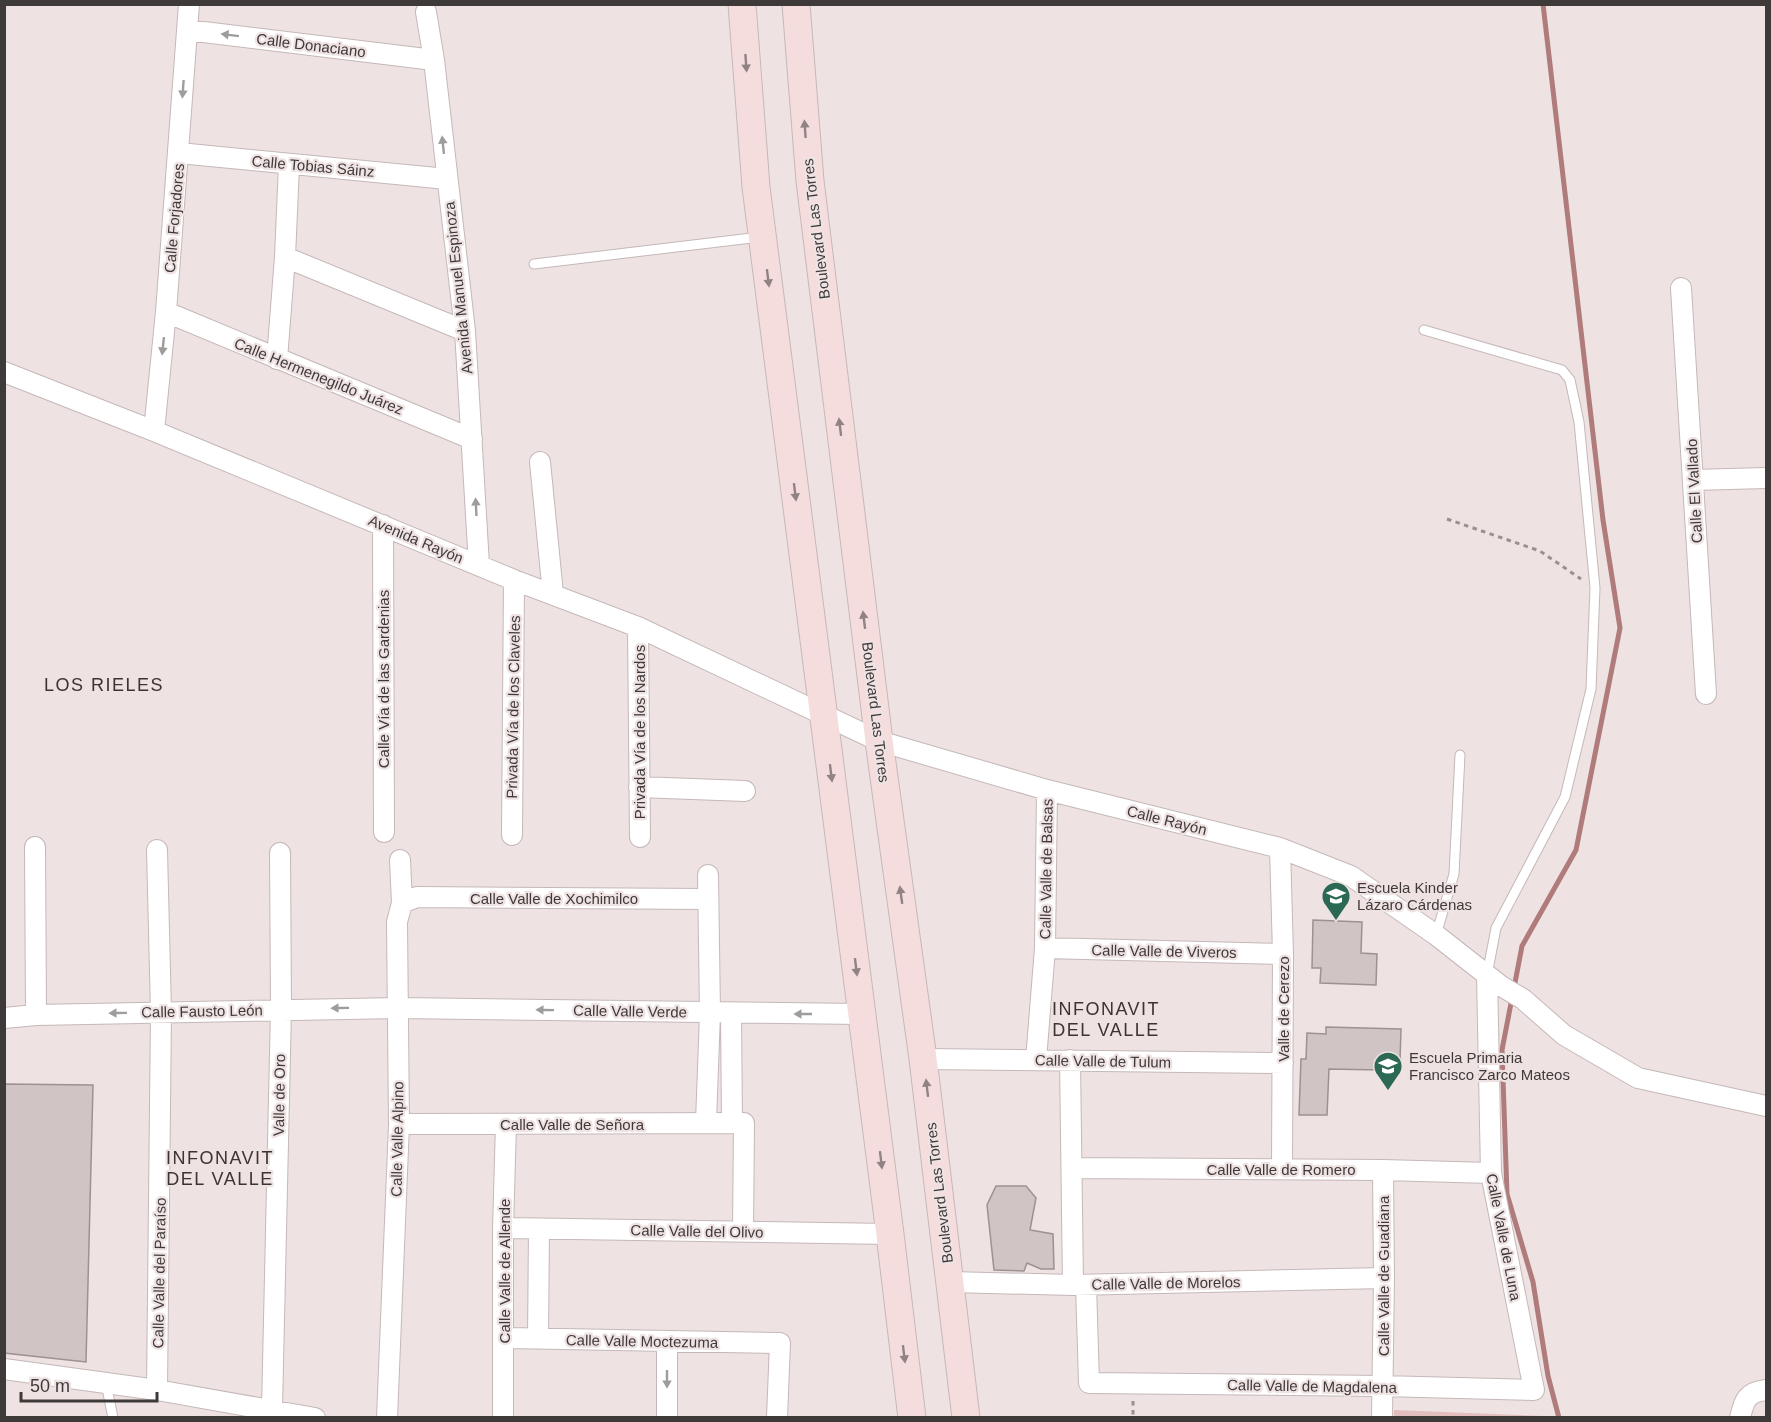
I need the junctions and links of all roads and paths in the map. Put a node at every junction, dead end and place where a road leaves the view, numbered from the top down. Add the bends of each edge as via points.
1 (189, 4) edge
2 (742, 4) edge
3 (796, 4) edge
4 (426, 12) dead end
5 (187, 30) junction
6 (434, 60) junction
7 (179, 153) junction
8 (289, 165) junction
9 (447, 179) junction
10 (762, 237) junction
11 (285, 257) junction
12 (534, 264) dead end
13 (1682, 288) dead end
14 (166, 312) junction
15 (1424, 330) dead end
16 (465, 331) junction
17 (277, 359) junction
18 (4, 372) edge
19 (153, 431) junction
20 (472, 439) junction
21 (540, 462) dead end
22 (1767, 478) edge
23 (1693, 480) junction
24 (1447, 519) dead end
25 (383, 525) junction
26 (479, 565) junction
27 (514, 580) junction
28 (1595, 588) junction
29 (552, 594) junction
30 (638, 627) junction
31 (1706, 694) dead end
32 (824, 716) junction
33 (879, 741) junction
34 (1460, 755) dead end
35 (639, 787) junction
36 (1047, 790) junction
37 (745, 791) dead end
38 (384, 832) dead end
39 (512, 835) dead end
40 (640, 837) dead end
41 (35, 847) dead end
42 (1280, 848) junction
43 (157, 850) dead end
44 (280, 853) dead end
45 (400, 861) dead end
46 (708, 874) dead end
47 (708, 899) junction
48 (402, 903) junction
49 (1436, 934) junction
50 (1045, 948) junction
51 (1283, 954) junction
52 (1494, 980) junction
53 (399, 1008) junction
54 (281, 1009) junction
55 (161, 1012) junction
56 (710, 1013) junction
57 (731, 1013) junction
58 (862, 1014) junction
59 (36, 1015) junction
60 (4, 1018) edge
61 (923, 1059) junction
62 (1036, 1060) junction
63 (1070, 1060) junction
64 (1282, 1063) junction
65 (1767, 1106) edge
66 (738, 1123) junction
67 (399, 1124) junction
68 (506, 1124) junction
69 (706, 1124) junction
70 (1072, 1168) junction
71 (1282, 1169) junction
72 (1383, 1170) junction
73 (1491, 1173) junction
74 (503, 1228) junction
75 (539, 1229) junction
76 (743, 1231) junction
77 (890, 1234) junction
78 (1384, 1278) junction
79 (949, 1282) junction
80 (1080, 1285) junction
81 (503, 1338) junction
82 (538, 1339) junction
83 (667, 1341) junction
84 (4, 1369) edge
85 (106, 1383) junction
86 (1382, 1386) junction
87 (158, 1390) junction
88 (1534, 1390) joint
89 (1761, 1390) edge
90 (272, 1409) junction
91 (113, 1418) edge
92 (315, 1418) edge
93 (387, 1418) edge
94 (503, 1418) edge
95 (667, 1418) edge
96 (777, 1418) edge
97 (912, 1418) edge
98 (966, 1418) edge
99 (1382, 1418) edge
100 (1740, 1418) edge

1 - 5 street, Calle Forjadores
2 -> 10 street
33 -> 3 street, Boulevard Las Torres via 810,181
4 - 6 street, Avenida Manuel Espinoza
6 -> 5 street, Calle Donaciano
5 -> 7 street, Calle Forjadores
9 -> 6 street, Avenida Manuel Espinoza
7 - 8 street, Calle Tobias Sáinz
7 - 14 street, Calle Forjadores
8 - 9 street, Calle Tobias Sáinz
8 - 11 street
9 - 16 street, Avenida Manuel Espinoza
10 - 12 lane
10 -> 32 street
11 - 16 street
11 - 17 street
13 - 23 street, Calle El Vallado
14 - 17 street, Calle Hermenegildo Juárez
14 -> 19 street, Calle Forjadores
15 - 28 lane via 1562,370 1570,380 1579,422
16 - 20 street, Avenida Manuel Espinoza
17 - 20 street, Calle Hermenegildo Juárez
18 - 19 street, Avenida Rayón
19 - 25 street, Avenida Rayón
26 -> 20 street, Avenida Manuel Espinoza
21 - 29 street
22 - 23 street
23 - 31 street, Calle El Vallado
24 - 28 path via 1540,551
25 - 26 street, Avenida Rayón
25 - 38 street, Calle Vía de las Gardenias
26 - 27 street, Avenida Rayón
27 - 29 street, Avenida Rayón
27 - 39 street, Privada Vía de los Claveles
28 - 52 lane via 1591,689 1565,797 1496,928
29 - 30 street, Avenida Rayón
30 - 32 street, Avenida Rayón
30 - 35 street, Privada Vía de los Nardos
32 - 33 street, Calle Rayón
32 -> 58 street
33 - 36 street, Calle Rayón
61 -> 33 street, Boulevard Las Torres
34 - 49 lane via 1454,874
35 - 37 street
35 - 40 street, Privada Vía de los Nardos
36 - 42 street, Calle Rayón
36 - 50 street, Calle Valle de Balsas
41 - 59 street
42 - 49 street, Calle Rayón via 1351,876
42 - 51 street, Valle de Cerezo
43 - 55 street, Calle Valle del Paraíso
44 - 54 street, Valle de Oro
45 - 48 street, Calle Valle Alpino
46 - 47 street
47 - 48 street, Calle Valle de Xochimilco via 417,897
47 - 56 street
48 - 53 street, Calle Valle Alpino via 398,922
49 - 52 street, Calle Rayón
50 - 51 street, Calle Valle de Viveros
50 - 62 street, Calle Valle de Balsas
51 - 64 street, Valle de Cerezo
52 - 65 street, Calle Rayón via 1564,1035 1638,1078
52 - 73 street, Calle Valle de Luna
53 -> 54 street, Calle Fausto León
56 -> 53 street, Calle Valle Verde
53 - 67 street, Calle Valle Alpino
54 - 55 street, Calle Fausto León
54 - 90 street, Valle de Oro
55 -> 59 street, Calle Fausto León
55 - 87 street, Calle Valle del Paraíso
56 - 57 street, Calle Valle Verde
56 - 69 street
58 -> 57 street, Calle Valle Verde
57 - 66 street
58 -> 77 street
59 - 60 street, Calle Fausto León
61 - 62 street, Calle Valle de Tulum
79 -> 61 street, Boulevard Las Torres
62 - 63 street, Calle Valle de Tulum
63 - 64 street, Calle Valle de Tulum
63 - 70 street
64 - 71 street, Valle de Cerezo
66 - 69 street, Calle Valle de Señora
66 - 76 street
67 - 68 street, Calle Valle de Señora
67 - 93 street, Calle Valle Alpino
68 - 69 street, Calle Valle de Señora
68 - 74 street, Calle Valle de Allende
70 - 71 street, Calle Valle de Romero
70 - 80 street
71 - 72 street, Calle Valle de Romero
72 - 73 street, Calle Valle de Romero
72 - 78 street, Calle Valle de Guadiana
73 - 88 street, Calle Valle de Luna
74 - 75 street, Calle Valle del Olivo
74 - 81 street, Calle Valle de Allende
75 - 76 street, Calle Valle del Olivo
75 - 82 street
76 - 77 street, Calle Valle del Olivo
77 -> 97 street
78 - 80 street, Calle Valle de Morelos
78 - 86 street, Calle Valle de Guadiana
79 - 80 street, Calle Valle de Morelos
79 - 98 street, Boulevard Las Torres
80 - 86 street, Calle Valle de Magdalena via 1089,1383
81 - 82 street, Calle Valle Moctezuma
81 - 94 street, Calle Valle de Allende
82 - 83 street, Calle Valle Moctezuma
83 -> 95 street
83 - 96 street, Calle Valle Moctezuma via 780,1342
84 - 85 street
85 - 87 street
85 - 91 lane
86 - 88 street, Calle Valle de Magdalena
86 - 99 street, Calle Valle de Guadiana
87 - 90 street
89 - 100 street via 1744,1402
90 - 92 street

